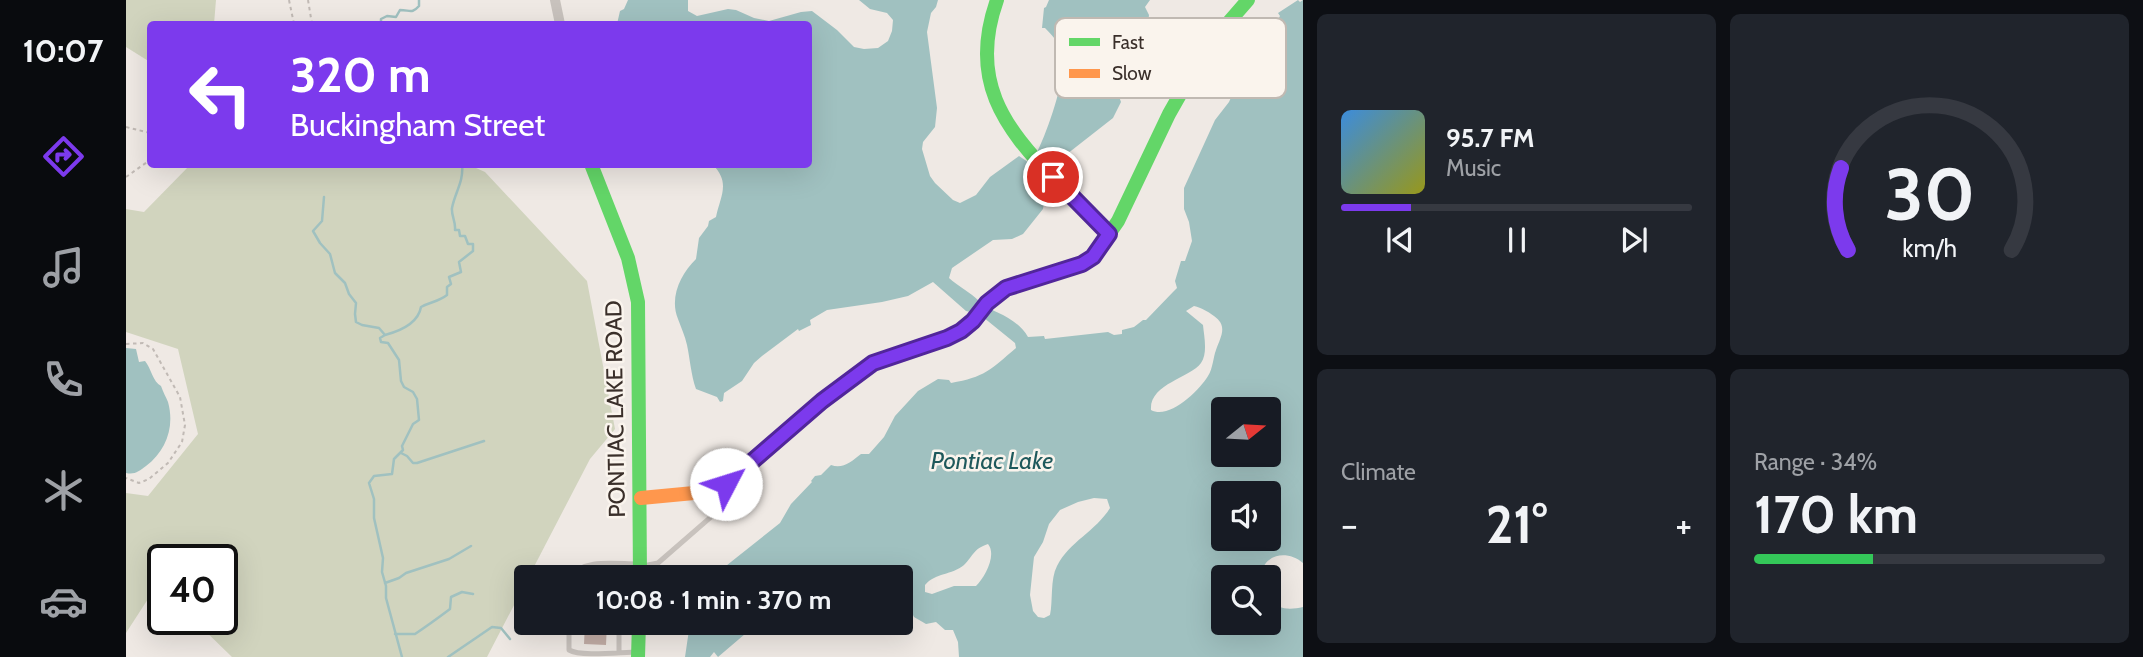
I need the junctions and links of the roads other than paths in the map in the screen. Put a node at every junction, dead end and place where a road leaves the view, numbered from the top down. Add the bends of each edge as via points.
1 (555, 0) edge
2 (997, 0) edge
3 (1248, 0) edge
4 (1233, 18) edge
5 (559, 21) edge
6 (1178, 98) edge
7 (593, 168) edge
8 (1109, 234) junction
9 (720, 487) junction
10 (640, 498) junction
11 (619, 564) joint
12 (588, 565) edge
13 (623, 565) edge
14 (640, 565) edge
15 (652, 565) edge
16 (569, 635) edge
17 (619, 635) edge
18 (639, 635) edge
19 (619, 652) junction
20 (638, 654) edge

1 - 5 street
2 - 8 street via 986,58 989,79 1009,128
3 - 4 street
6 - 8 street
7 - 10 street, PONTIAC LAKE ROAD via 628,258 638,302
8 - 9 street via 1082,264 1006,288 961,331 873,363
9 - 10 street
9 - 15 lane via 727,503
10 - 14 street, PONTIAC LAKE ROAD
11 - 12 lane
11 - 13 lane
16 - 19 lane via 569,650 574,654
17 - 19 lane
18 - 20 street
19 - 20 lane

